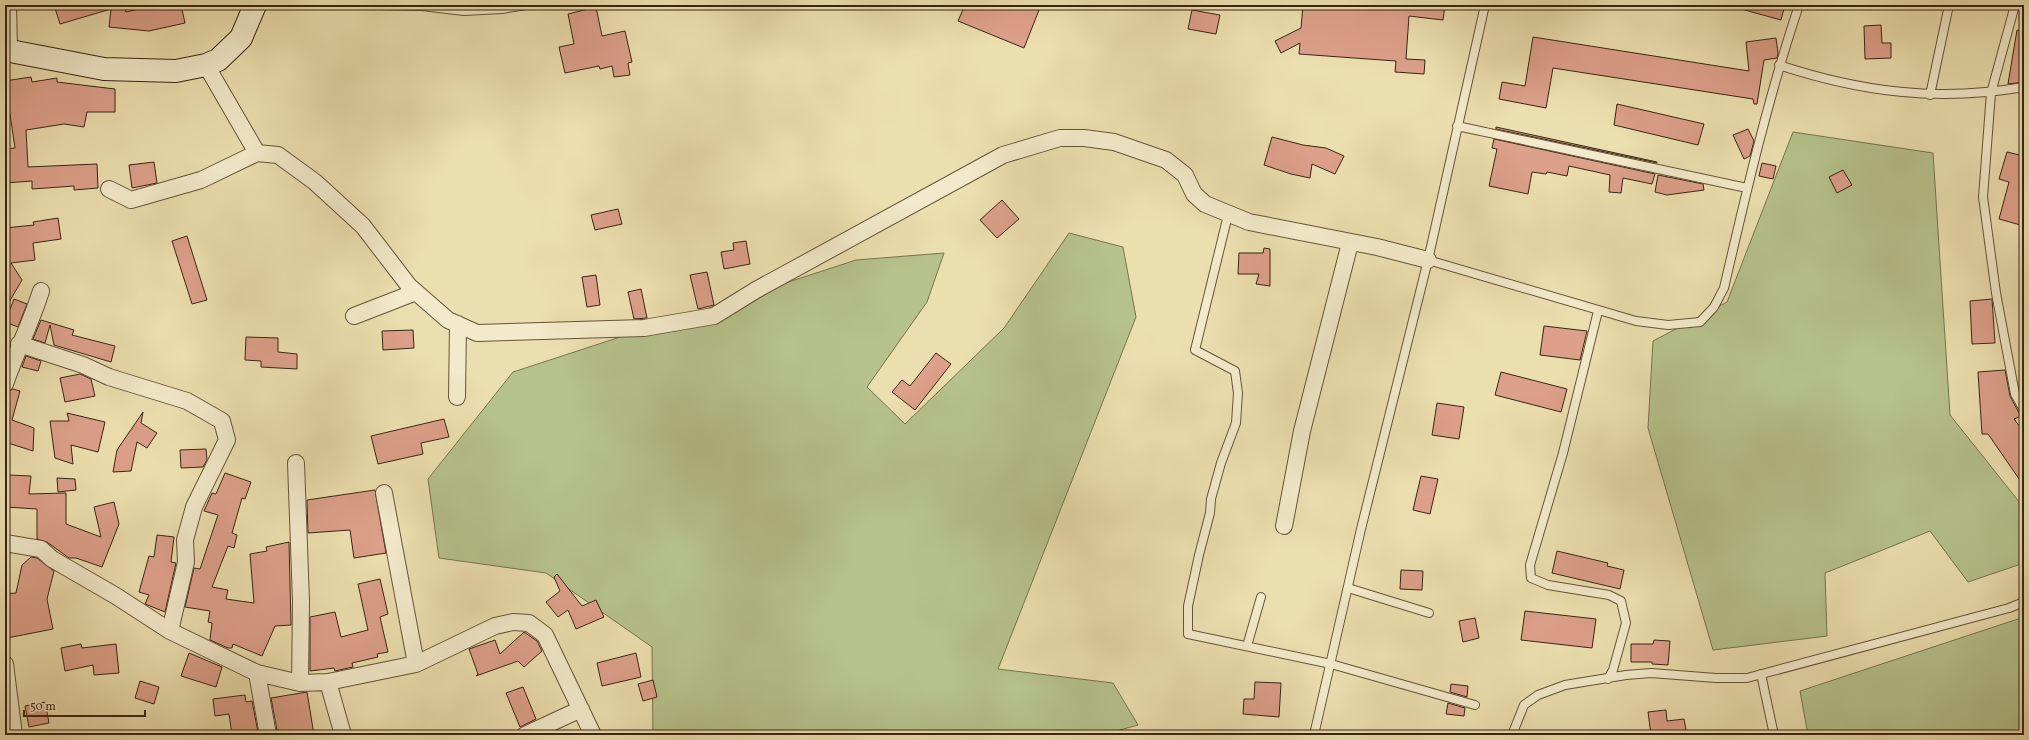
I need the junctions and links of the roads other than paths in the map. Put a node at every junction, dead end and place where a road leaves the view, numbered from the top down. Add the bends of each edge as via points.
1 (8, 5) edge
2 (255, 5) edge
3 (379, 5) edge
4 (526, 5) edge
5 (1485, 5) edge
6 (1799, 5) edge
7 (1949, 5) edge
8 (2014, 5) edge
9 (7, 50) edge
10 (206, 65) junction
11 (1779, 65) junction
12 (2024, 87) edge
13 (1991, 93) junction
14 (1930, 95) junction
15 (1457, 126) junction
16 (257, 152) junction
17 (1747, 188) junction
18 (109, 189) dead end
19 (1228, 215) junction
20 (1350, 243) junction
21 (1428, 260) junction
22 (41, 291) dead end
23 (416, 292) junction
24 (1598, 311) junction
25 (354, 316) dead end
26 (458, 324) junction
27 (19, 344) junction
28 (5, 384) edge
29 (457, 397) dead end
30 (2024, 410) edge
31 (296, 463) dead end
32 (384, 493) dead end
33 (1284, 526) dead end
34 (5, 544) edge
35 (1348, 588) junction
36 (1261, 597) dead end
37 (2024, 602) edge
38 (1429, 613) dead end
39 (170, 631) junction
40 (1247, 646) junction
41 (5, 664) edge
42 (416, 664) junction
43 (1331, 664) junction
44 (258, 673) junction
45 (1761, 674) junction
46 (1608, 679) junction
47 (328, 682) junction
48 (300, 683) junction
49 (1475, 705) dead end
50 (581, 709) junction
51 (10, 728) edge
52 (268, 735) edge
53 (343, 735) edge
54 (525, 735) edge
55 (593, 735) edge
56 (1314, 735) edge
57 (1512, 735) edge
58 (1774, 735) edge

1 - 9 street
2 - 10 main road via 241,38 218,60
3 - 4 lane via 422,6 464,11
5 - 15 lane
6 - 11 lane
7 - 14 lane
8 - 13 lane
9 - 10 main road via 104,69 176,71
10 - 16 street
11 - 14 lane via 1855,87
11 - 17 lane
12 - 13 lane
13 - 14 lane
13 - 30 lane via 1983,198 1996,293 2013,386
15 - 17 lane
15 - 21 lane
16 - 18 street via 201,180 131,200
16 - 23 street via 278,154 315,182 363,226
17 - 24 lane via 1724,288 1714,307 1700,322 1668,325 1636,321
19 - 20 street via 1249,222
19 - 26 street via 1205,204 1194,194 1184,175 1166,160 1114,142 1060,138 1003,155 756,290 714,316 644,328 477,333
19 - 40 lane via 1195,350 1235,371 1238,393 1236,423 1222,459 1211,499 1188,606 1188,634
20 - 21 street
20 - 33 street via 1302,431
21 - 24 lane
21 - 35 lane
22 - 27 street via 29,327
23 - 25 street
23 - 26 street via 448,320
24 - 46 lane via 1563,453 1530,565 1531,578 1539,582 1609,595 1621,601 1626,623 1613,670
26 - 29 street
27 - 28 street
27 - 39 street via 109,377 187,401 222,421 226,440 194,506 185,540 186,562
31 - 48 street via 301,601
32 - 42 street
34 - 39 street via 41,549 52,559
35 - 38 lane
35 - 43 lane
36 - 40 lane
37 - 45 lane
39 - 44 street
40 - 43 lane
41 - 51 street
42 - 47 street
42 - 50 street via 495,626 513,622 529,623 545,635
43 - 49 lane
43 - 56 lane
44 - 48 street
44 - 52 street
45 - 46 lane via 1747,678 1732,678 1651,673
45 - 58 lane
46 - 57 lane via 1565,685 1538,695 1524,704
47 - 48 street
47 - 53 street
50 - 54 street
50 - 55 street

